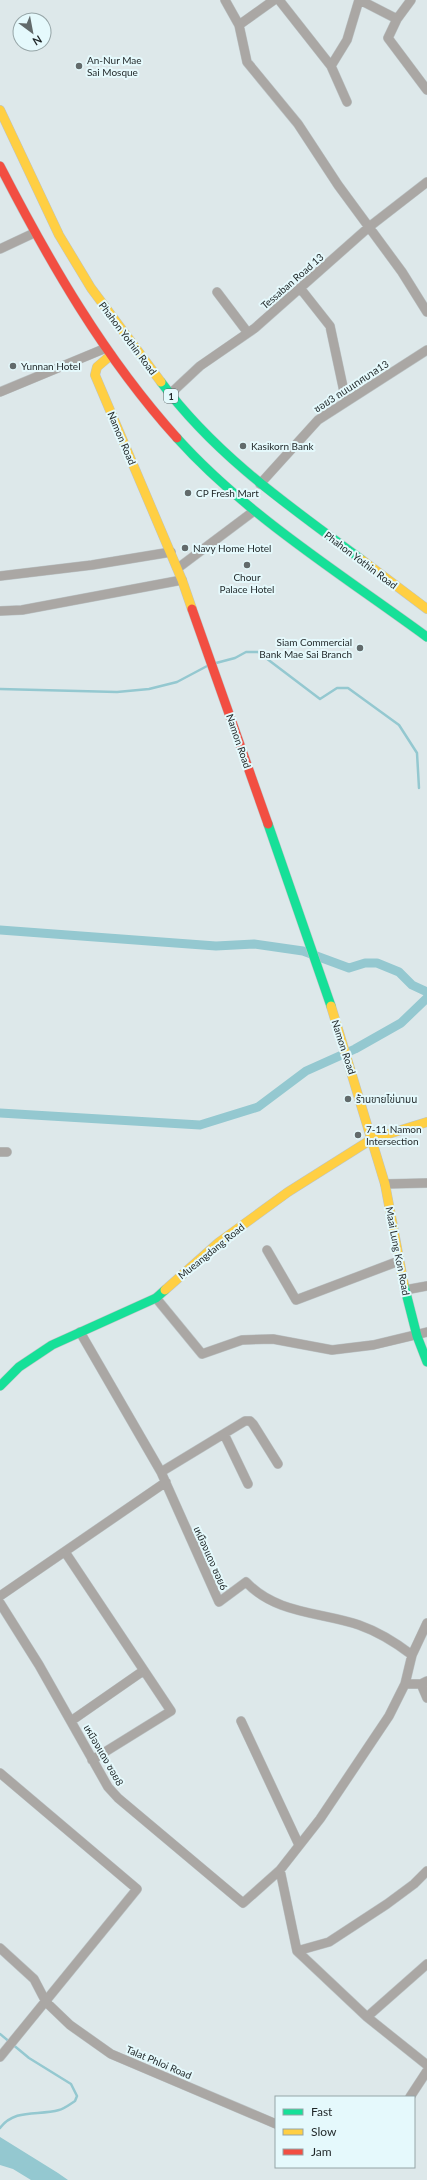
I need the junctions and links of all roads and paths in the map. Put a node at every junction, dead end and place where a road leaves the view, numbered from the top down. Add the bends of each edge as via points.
1 (225, 0) edge
2 (274, 0) edge
3 (279, 0) edge
4 (360, 0) edge
5 (411, 0) edge
6 (397, 19) junction
7 (239, 25) junction
8 (331, 66) junction
9 (427, 90) edge
10 (347, 102) dead end
11 (0, 110) edge
12 (0, 166) edge
13 (427, 182) edge
14 (369, 227) junction
15 (34, 233) junction
16 (0, 249) edge
17 (300, 288) junction
18 (218, 292) dead end
19 (427, 312) edge
20 (248, 334) junction
21 (427, 350) edge
22 (109, 352) junction
23 (0, 392) edge
24 (170, 394) junction
25 (346, 401) junction
26 (260, 484) junction
27 (254, 511) junction
28 (171, 552) junction
29 (178, 568) junction
30 (0, 576) edge
31 (182, 580) junction
32 (427, 609) edge
33 (0, 611) edge
34 (427, 637) edge
35 (427, 1122) edge
36 (372, 1139) junction
37 (427, 1182) edge
38 (385, 1184) junction
39 (267, 1250) dead end
40 (399, 1262) junction
41 (427, 1286) edge
42 (405, 1290) junction
43 (156, 1298) junction
44 (80, 1332) junction
45 (427, 1332) edge
46 (416, 1336) junction
47 (427, 1362) edge
48 (0, 1386) edge
49 (224, 1434) junction
50 (278, 1464) dead end
51 (161, 1472) junction
52 (166, 1482) junction
53 (248, 1484) dead end
54 (65, 1552) junction
55 (0, 1596) edge
56 (0, 1603) edge
57 (427, 1623) edge
58 (412, 1655) junction
59 (143, 1671) junction
60 (424, 1682) edge
61 (406, 1684) junction
62 (427, 1698) edge
63 (241, 1720) dead end
64 (71, 1721) junction
65 (92, 1760) junction
66 (0, 1773) edge
67 (299, 1845) junction
68 (280, 1870) junction
69 (427, 1871) edge
70 (0, 1948) edge
71 (297, 1951) junction
72 (427, 1964) edge
73 (46, 2002) junction
74 (367, 2017) junction
75 (0, 2057) edge
76 (427, 2065) edge
77 (427, 2070) edge
78 (411, 2096) edge
79 (275, 2124) edge

1 - 7 street
2 - 7 street
3 - 8 street
4 - 6 street
4 - 8 street via 347,40
5 - 6 street
6 - 9 street via 388,38
7 - 14 street via 247,62 298,124
8 - 10 street
11 - 24 street, Phahon Yothin Road / 1 via 59,236 91,288
12 - 15 street, 1
13 - 14 street, Tessaban Road 13
14 - 17 street, Tessaban Road 13
14 - 19 street
15 - 16 street
15 - 22 street, 1 via 74,301
17 - 20 street, Tessaban Road 13
17 - 25 street via 330,326
18 - 20 street
20 - 24 street, Tessaban Road 13 via 200,366
21 - 25 street, ซอย3 ถนนเทศบาล13
22 - 23 street
22 - 27 street, 1 via 176,436 221,483
22 - 28 street, Namon Road via 97,367 95,375
24 - 26 street, Phahon Yothin Road / 1 via 212,442
25 - 26 street, ซอย3 ถนนเทศบาล13 via 318,420
26 - 32 street, Phahon Yothin Road / 1
27 - 29 street
27 - 34 street, 1
28 - 29 street, Namon Road
28 - 30 street
29 - 31 street, Namon Road
31 - 33 street via 58,604
31 - 36 street, Namon Road via 312,949
35 - 36 street, Mueangdang Road
36 - 38 street, Maai Lung Kon Road
36 - 43 street, Mueangdang Road via 288,1192 218,1243
37 - 38 street
38 - 40 street, Maai Lung Kon Road
39 - 40 street via 296,1300
40 - 42 street, Maai Lung Kon Road
41 - 42 street
42 - 46 street, Maai Lung Kon Road
43 - 44 street, Mueangdang Road
43 - 46 street via 202,1354 242,1340 273,1339 332,1350
44 - 48 street, Mueangdang Road via 52,1345 19,1367
44 - 51 street, เหมืองแดง ซอย6
45 - 46 street
46 - 47 street, Maai Lung Kon Road
49 - 50 street via 245,1421 250,1421
49 - 51 street
49 - 53 street
51 - 52 street, เหมืองแดง ซอย6
52 - 54 street
52 - 58 street, เหมืองแดง ซอย6 via 219,1602 246,1582 258,1594 273,1603 313,1615 358,1624 386,1636
54 - 55 street
54 - 59 street
56 - 64 street, เหมืองแดง ซอย8
57 - 58 street
58 - 61 street
59 - 64 street
59 - 65 street via 171,1711
60 - 61 street
60 - 62 street
61 - 67 street via 389,1716 320,1819
63 - 67 street
64 - 65 street, เหมืองแดง ซอย8
65 - 68 street, เหมืองแดง ซอย8 via 108,1787 118,1798 243,1903
66 - 73 street via 137,1889
67 - 68 street
68 - 71 street
69 - 71 street via 387,1904 329,1942
70 - 73 street, Talat Phloi Road via 34,1979
71 - 74 street
72 - 74 street
73 - 75 street
73 - 79 street, Talat Phloi Road via 70,2025 111,2054
74 - 76 street
77 - 78 street

